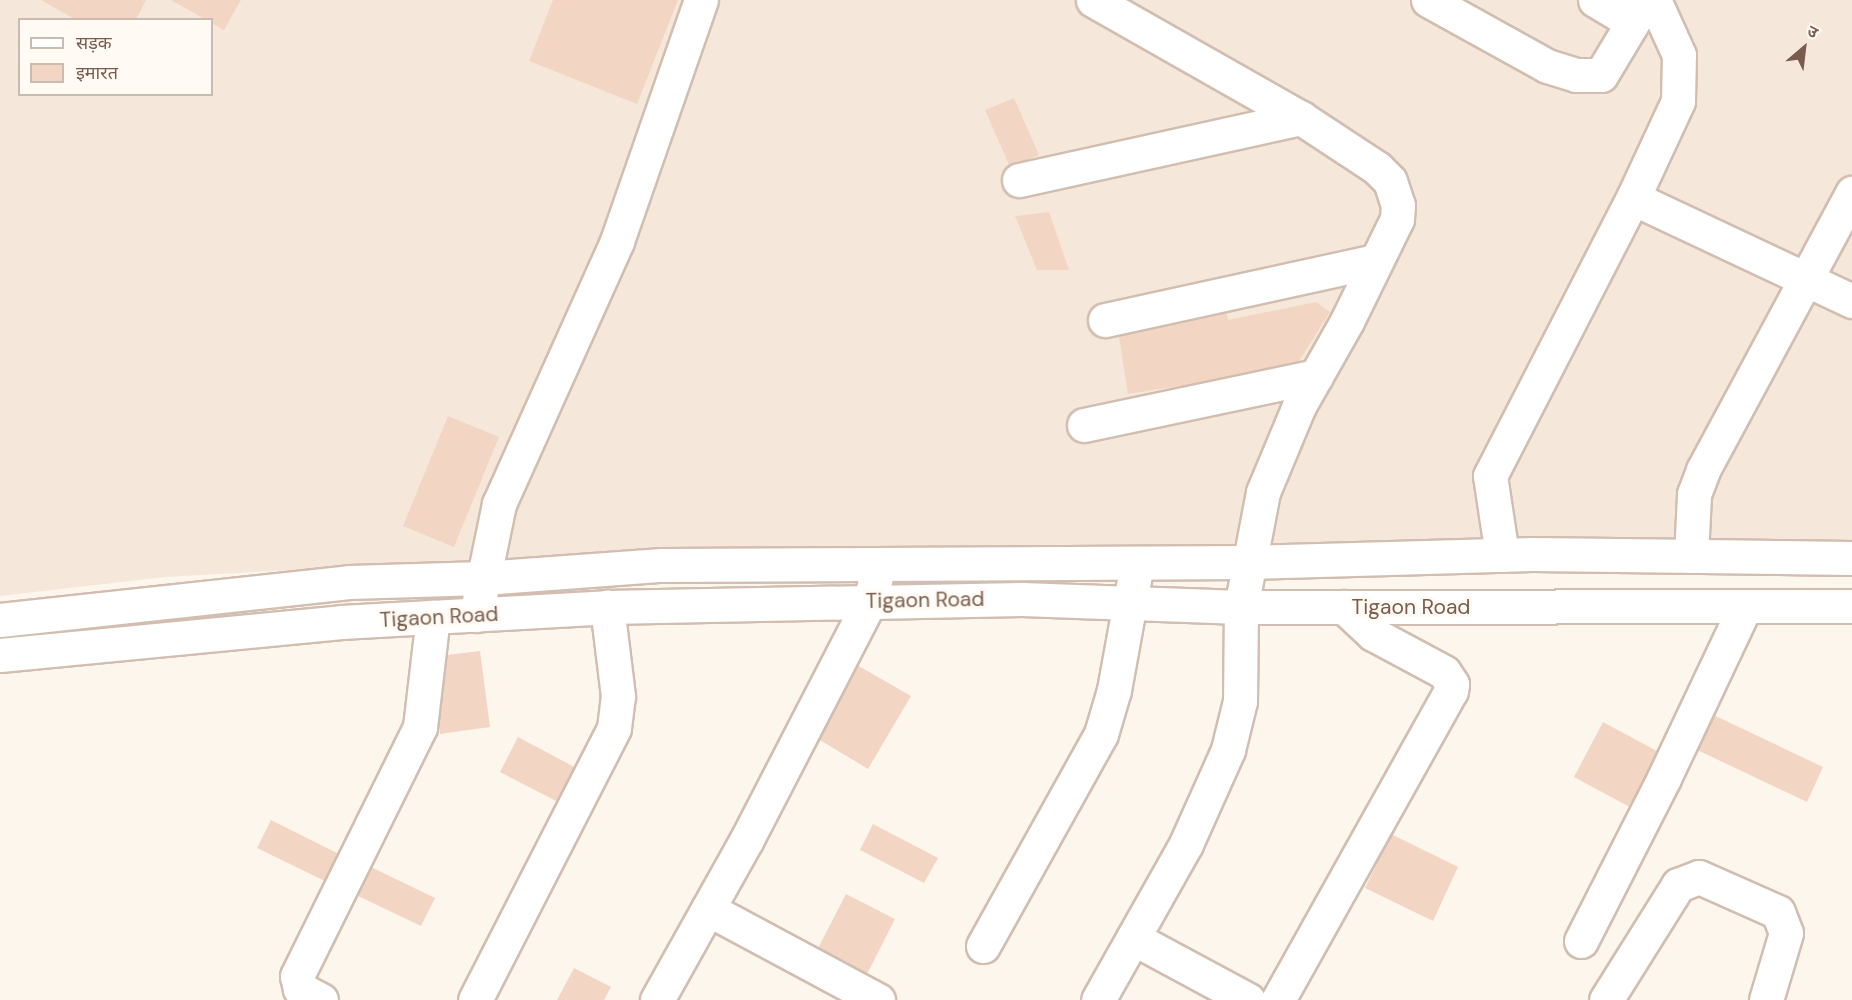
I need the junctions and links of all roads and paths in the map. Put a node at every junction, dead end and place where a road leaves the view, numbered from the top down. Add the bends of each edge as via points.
1 (701, 0) edge
2 (1094, 0) edge
3 (1428, 0) edge
4 (1594, 0) edge
5 (1644, 7) edge
6 (1301, 118) junction
7 (1019, 180) dead end
8 (1852, 192) edge
9 (1633, 198) junction
10 (1377, 261) junction
11 (1805, 281) junction
12 (1852, 301) edge
13 (1106, 320) dead end
14 (1316, 376) junction
15 (1084, 425) dead end
16 (1502, 555) junction
17 (1691, 556) junction
18 (1852, 558) edge
19 (1248, 562) junction
20 (1137, 563) junction
21 (879, 564) junction
22 (483, 578) junction
23 (870, 601) junction
24 (1130, 602) junction
25 (1852, 606) edge
26 (606, 607) junction
27 (1241, 607) junction
28 (1344, 607) junction
29 (1745, 607) junction
30 (476, 615) junction
31 (433, 617) junction
32 (0, 620) edge
33 (0, 655) edge
34 (708, 909) junction
35 (1133, 938) junction
36 (1581, 941) dead end
37 (983, 946) dead end
38 (321, 1000) edge
39 (475, 1000) edge
40 (657, 1000) edge
41 (878, 1000) edge
42 (1098, 1000) edge
43 (1248, 1000) edge
44 (1278, 1000) edge
45 (1606, 1000) edge
46 (1766, 1000) edge

1 - 22 street via 617,241 499,504
2 - 6 street
3 - 5 street via 1547,66 1575,75 1600,75
4 - 5 street
5 - 9 street via 1674,36 1681,81 1678,101
6 - 7 street
6 - 10 street via 1377,168 1396,192 1396,219
8 - 11 street
9 - 11 street
9 - 16 street via 1490,476
10 - 13 street
10 - 14 street
11 - 12 street
11 - 17 street via 1698,481
14 - 15 street
14 - 19 street via 1275,457
16 - 17 street, Tigaon Road
16 - 19 street, Tigaon Road
17 - 18 street, Tigaon Road
19 - 20 street, Tigaon Road
19 - 27 street
20 - 21 street, Tigaon Road
20 - 24 street
21 - 22 street, Tigaon Road via 662,565
21 - 23 street
22 - 30 street
22 - 32 street, Tigaon Road via 408,579
23 - 24 street, Tigaon Road via 1022,598
23 - 26 street, Tigaon Road
23 - 34 street
24 - 27 street, Tigaon Road
24 - 37 street via 1114,690 1101,734
25 - 29 street, Tigaon Road
26 - 30 street, Tigaon Road
26 - 39 street via 618,696 614,728
27 - 28 street, Tigaon Road
27 - 35 street via 1240,701 1231,740 1204,807
28 - 29 street, Tigaon Road
28 - 44 street via 1373,634 1444,672 1452,684 1451,690
29 - 36 street
30 - 31 street, Tigaon Road
31 - 33 street, Tigaon Road via 341,622
31 - 38 street via 420,728 297,976 300,988
34 - 40 street
34 - 41 street
35 - 42 street
35 - 43 street
45 - 46 street via 1678,885 1699,877 1778,912 1786,933

